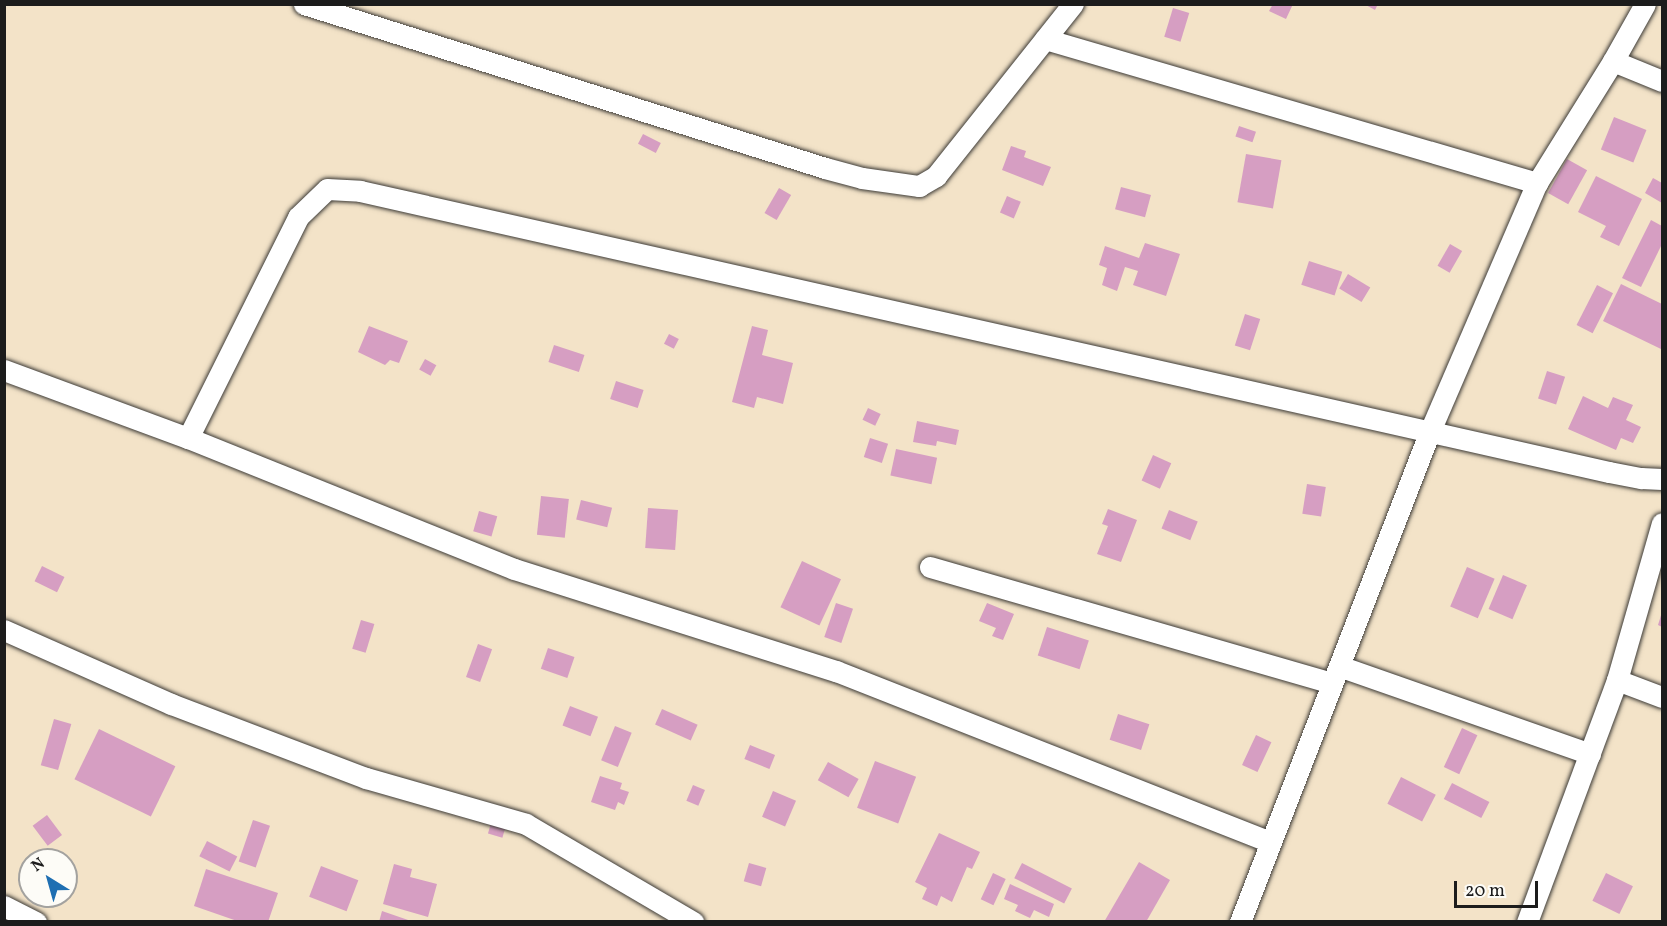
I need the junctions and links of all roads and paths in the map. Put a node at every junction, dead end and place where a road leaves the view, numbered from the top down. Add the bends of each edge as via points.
1 (304, 4) edge
2 (1073, 4) edge
3 (1645, 4) edge
4 (1045, 39) junction
5 (1613, 61) junction
6 (1662, 81) edge
7 (1537, 183) junction
8 (4, 370) edge
9 (1430, 431) junction
10 (188, 438) junction
11 (1662, 479) edge
12 (1662, 523) edge
13 (930, 567) dead end
14 (4, 630) edge
15 (1336, 675) junction
16 (1617, 680) junction
17 (1662, 697) edge
18 (1590, 754) junction
19 (1270, 842) junction
20 (4, 906) edge
21 (36, 921) edge
22 (693, 921) edge
23 (1240, 921) edge
24 (1527, 921) edge

1 - 4 street via 825,168 919,186 936,176
2 - 4 street
3 - 5 street
4 - 7 street
5 - 6 street
5 - 7 street
7 - 9 street
8 - 10 street
9 - 10 street via 372,194 327,189 298,217
9 - 11 street via 1609,472
9 - 15 street
10 - 19 street via 514,569 836,671
12 - 16 street
13 - 15 street
14 - 22 street via 171,704 366,778 526,824
15 - 18 street
15 - 19 street
16 - 17 street
16 - 18 street
18 - 24 street
19 - 23 street
20 - 21 street

